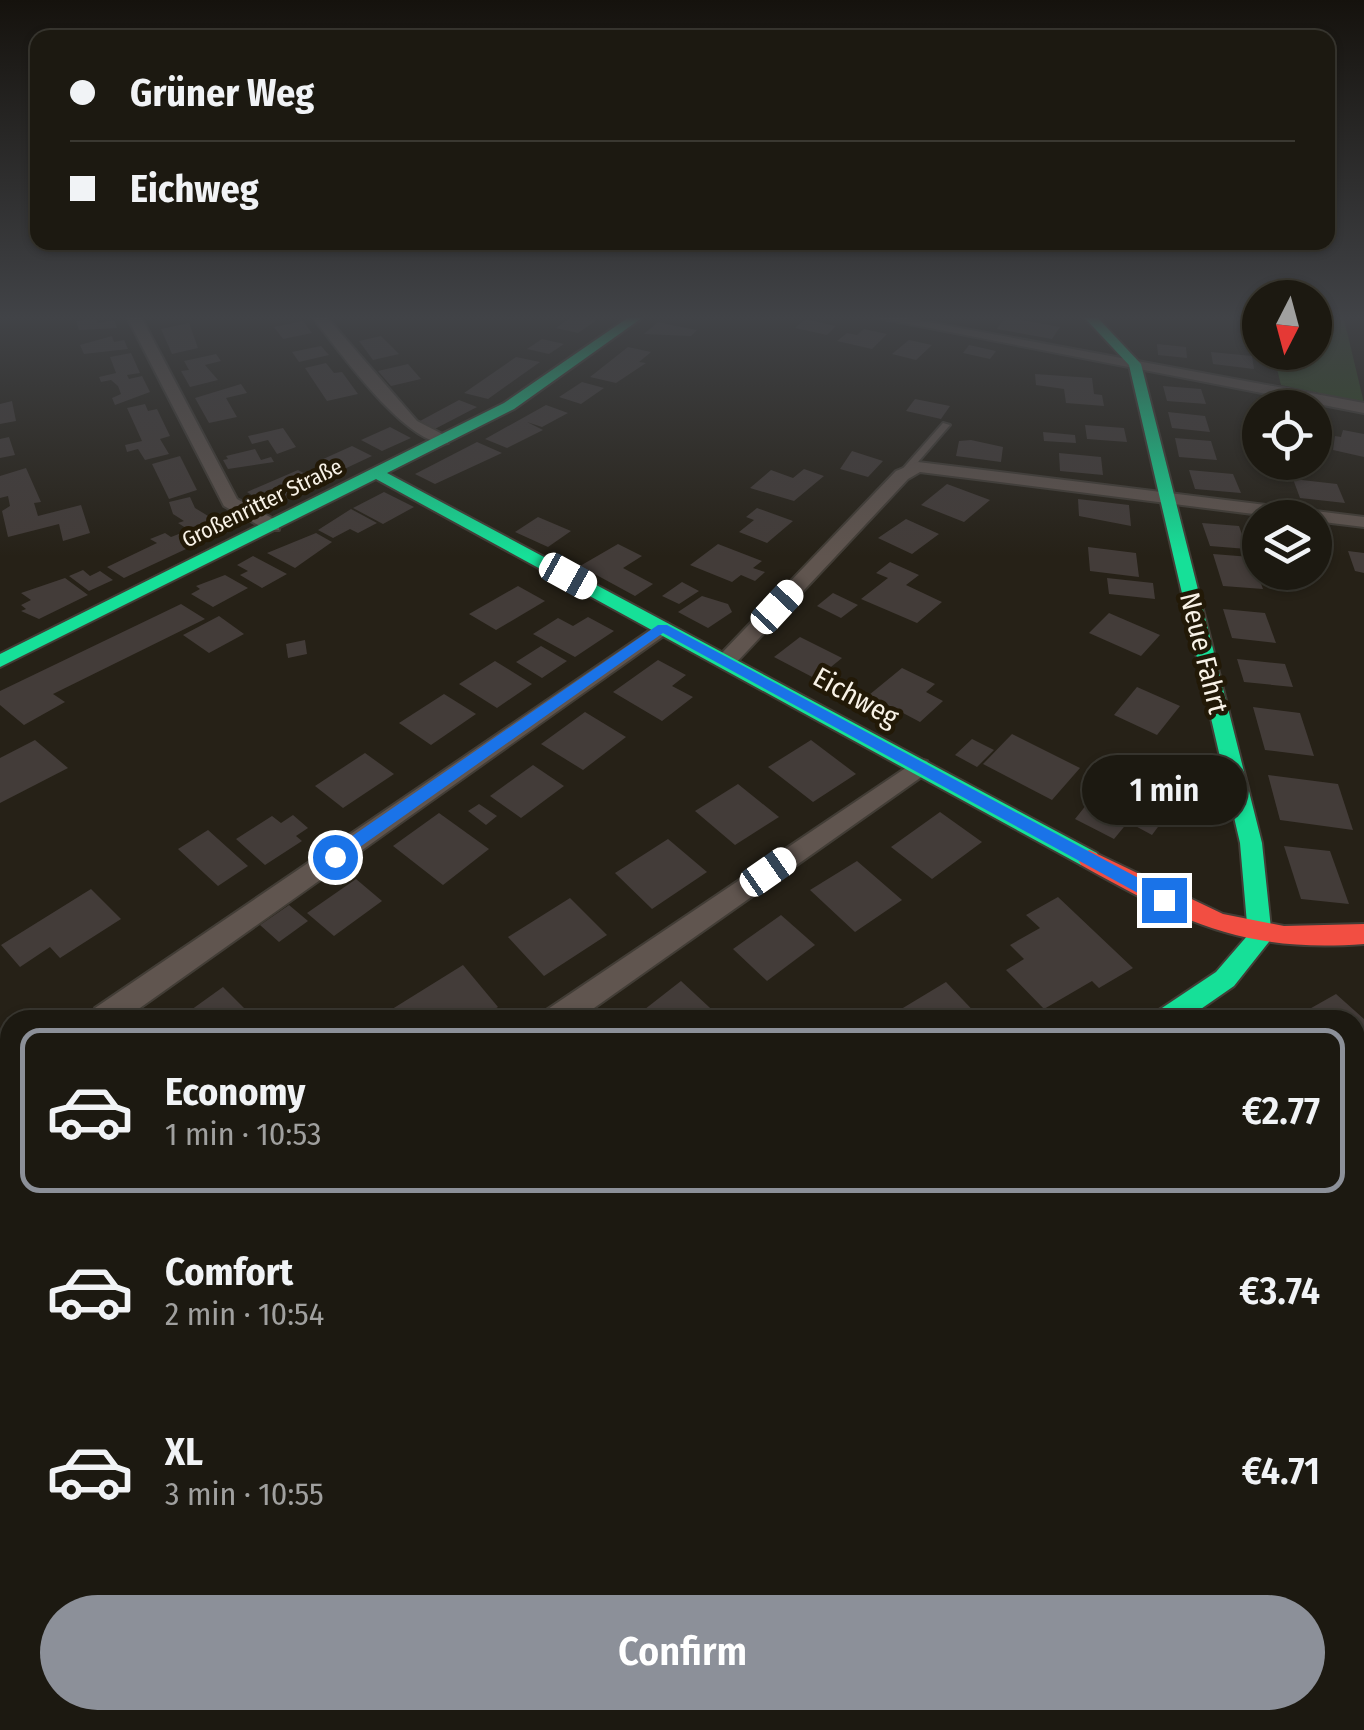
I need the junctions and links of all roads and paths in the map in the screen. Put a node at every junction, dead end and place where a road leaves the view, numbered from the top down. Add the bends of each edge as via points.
1 (175, 396) edge
2 (387, 396) edge
3 (524, 396) edge
4 (1142, 396) edge
5 (1300, 396) edge
6 (1364, 408) edge
7 (946, 424) dead end
8 (442, 440) junction
9 (378, 474) junction
10 (902, 474) junction
11 (1166, 497) junction
12 (1364, 522) edge
13 (273, 526) junction
14 (662, 628) junction
15 (727, 660) junction
16 (0, 661) edge
17 (919, 767) junction
18 (1364, 934) edge
19 (1260, 938) junction
20 (116, 1010) edge
21 (569, 1010) edge
22 (1180, 1010) edge

1 - 13 street via 230,502
2 - 8 street via 411,424
3 - 8 street, Großenritter Straße
4 - 11 street, Neue Fahrt
5 - 6 street
7 - 10 lane
8 - 9 street, Großenritter Straße
9 - 13 street, Großenritter Straße
9 - 14 street, Eichweg
10 - 11 street via 942,468
10 - 15 street
11 - 12 street
11 - 19 street, Neue Fahrt via 1251,843
13 - 16 street, Großenritter Straße
14 - 15 street, Eichweg
14 - 20 street
15 - 17 street, Eichweg
17 - 19 street, Eichweg via 1198,918
17 - 21 street
18 - 19 street, Eichweg
19 - 22 street via 1225,979

